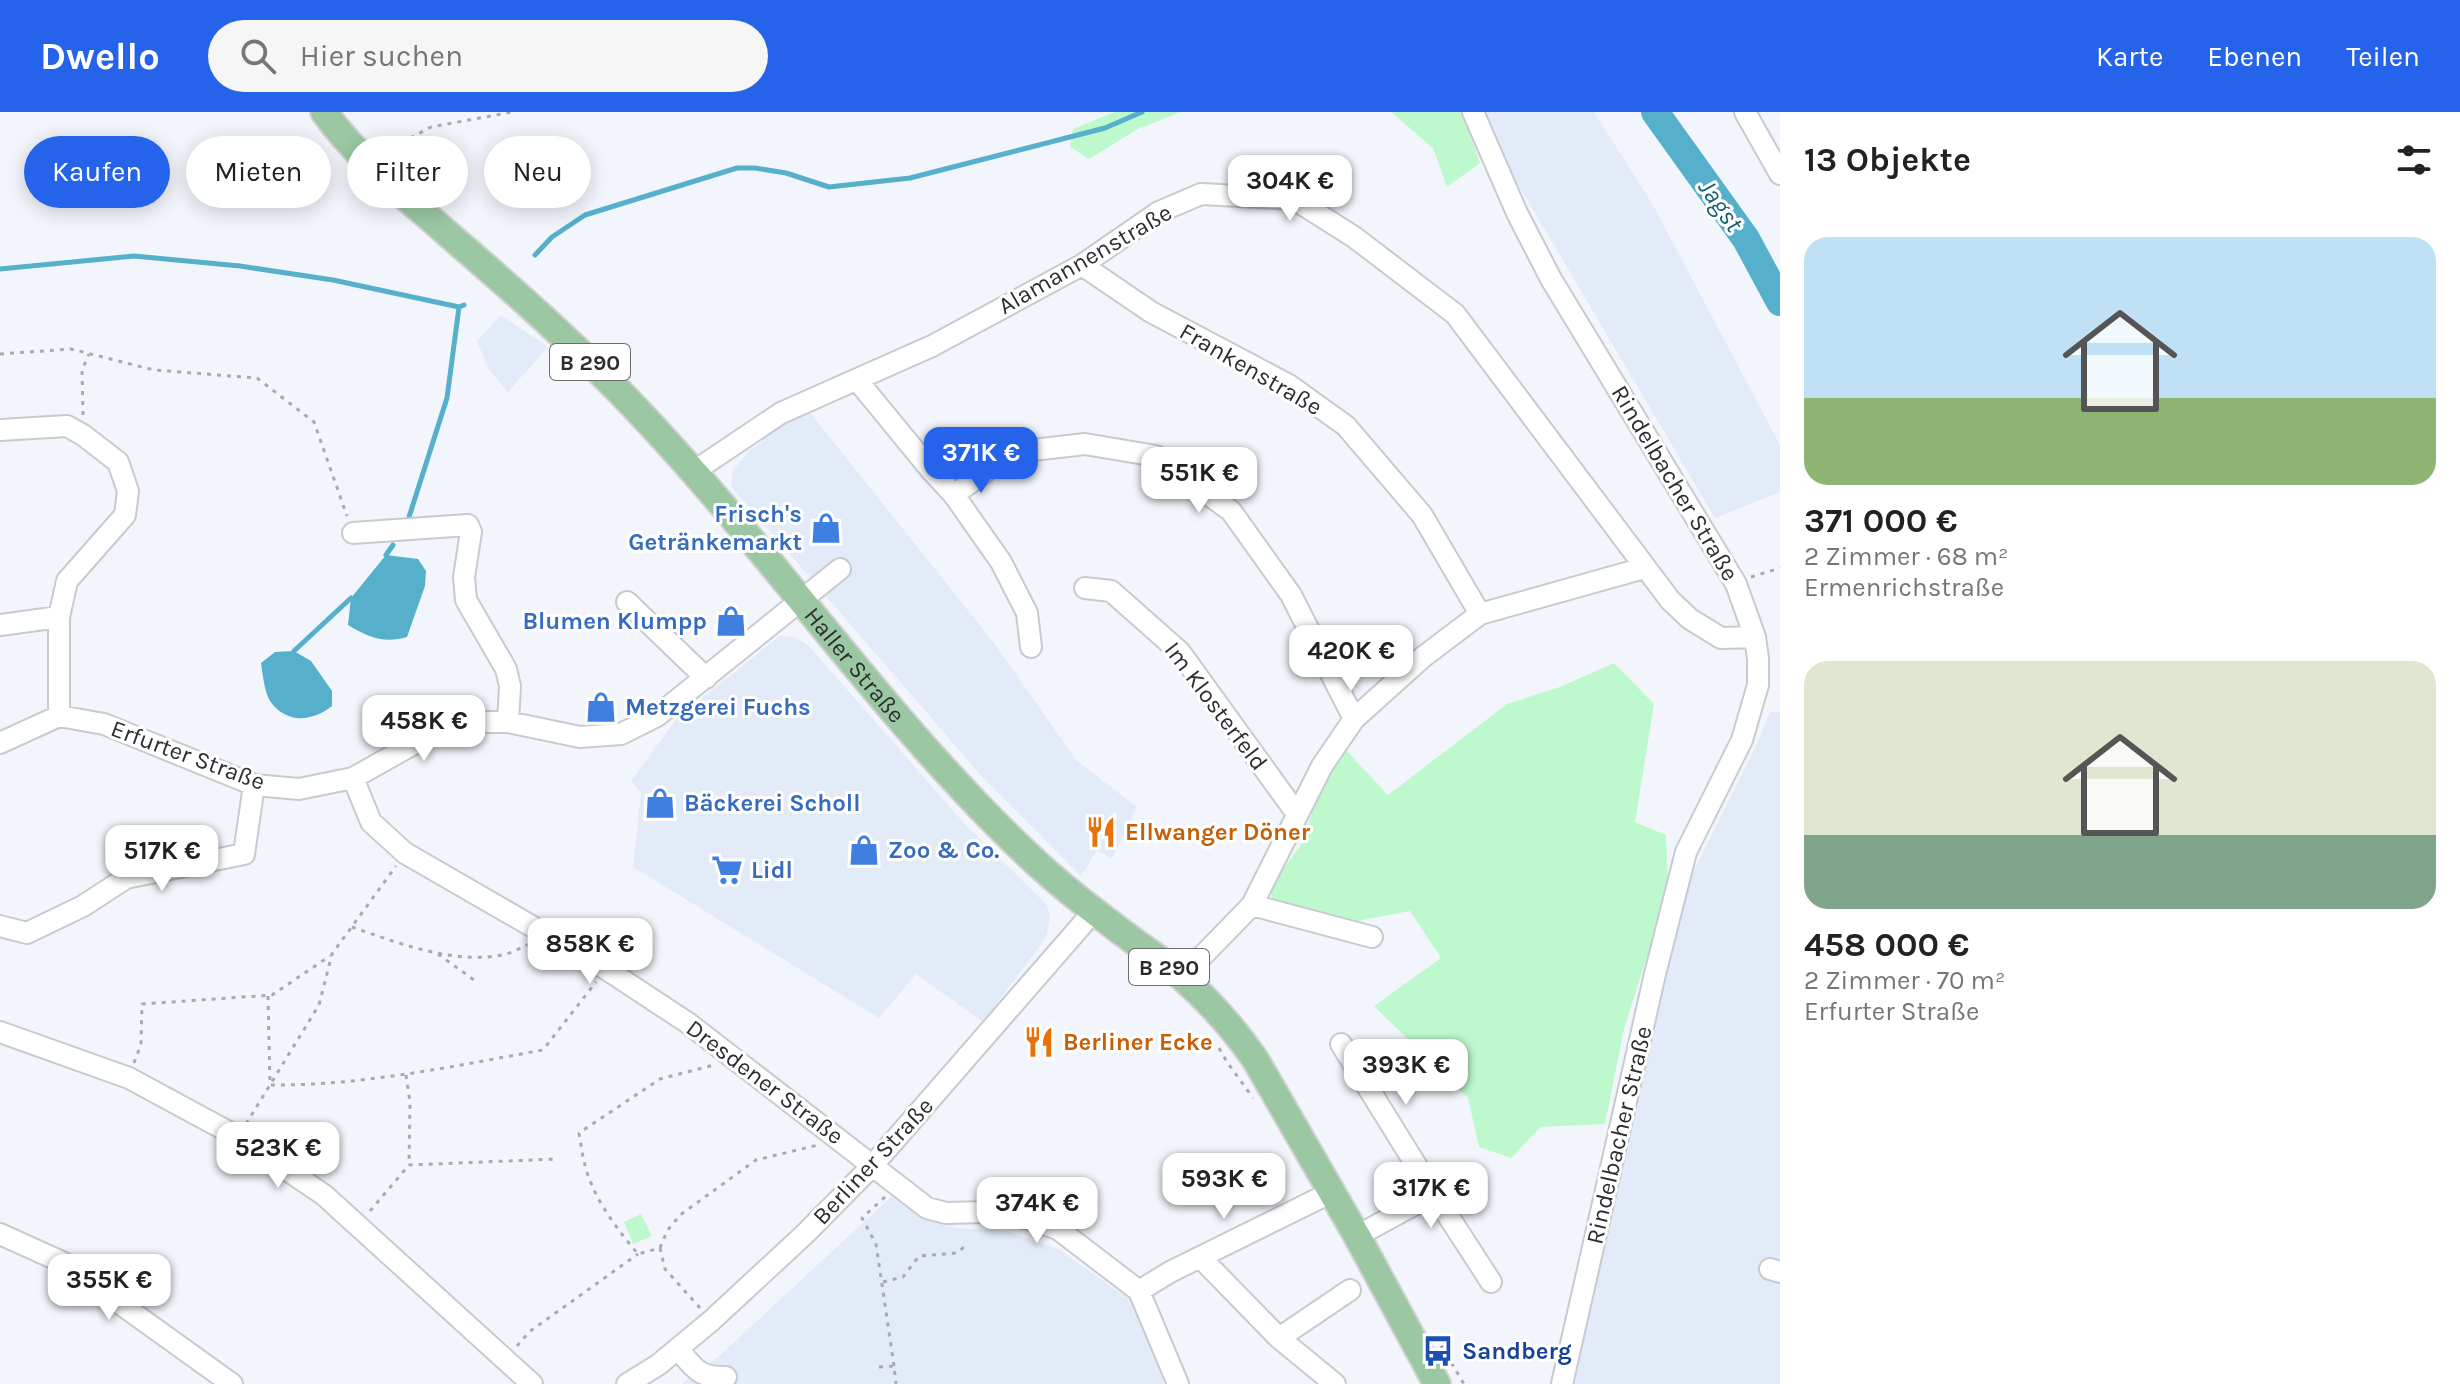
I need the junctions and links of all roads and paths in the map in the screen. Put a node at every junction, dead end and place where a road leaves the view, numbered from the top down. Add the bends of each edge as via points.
1 (324, 112) edge
2 (512, 112) edge
3 (1473, 112) edge
4 (1745, 112) edge
5 (414, 136) edge
6 (347, 138) edge
7 (1780, 174) edge
8 (420, 208) edge
9 (1082, 265) junction
10 (0, 354) edge
11 (89, 354) junction
12 (857, 380) junction
13 (0, 430) edge
14 (83, 435) junction
15 (693, 472) junction
16 (954, 495) junction
17 (353, 533) joint
18 (1644, 568) junction
19 (1780, 568) edge
20 (840, 569) dead end
21 (1736, 584) junction
22 (1085, 588) dead end
23 (802, 601) junction
24 (627, 602) dead end
25 (1480, 614) junction
26 (59, 617) junction
27 (0, 625) edge
28 (1755, 637) junction
29 (1031, 647) dead end
30 (706, 678) junction
31 (59, 716) junction
32 (1354, 719) junction
33 (508, 722) junction
34 (0, 743) edge
35 (353, 778) junction
36 (254, 785) junction
37 (1297, 814) junction
38 (405, 853) junction
39 (1252, 905) junction
40 (1094, 911) junction
41 (0, 926) edge
42 (352, 927) junction
43 (545, 935) junction
44 (1372, 937) dead end
45 (436, 952) junction
46 (332, 954) junction
47 (606, 969) junction
48 (1182, 977) junction
49 (474, 980) dead end
50 (268, 996) junction
51 (0, 1032) edge
52 (1341, 1044) dead end
53 (732, 1056) junction
54 (406, 1075) junction
55 (129, 1078) junction
56 (270, 1085) junction
57 (834, 1134) junction
58 (238, 1137) junction
59 (557, 1159) dead end
60 (409, 1165) junction
61 (873, 1165) junction
62 (898, 1185) junction
63 (1332, 1192) junction
64 (1434, 1194) junction
65 (357, 1225) junction
66 (0, 1234) edge
67 (1357, 1236) junction
68 (964, 1247) dead end
69 (660, 1248) junction
70 (638, 1254) junction
71 (1201, 1258) junction
72 (883, 1282) junction
73 (1491, 1282) dead end
74 (1350, 1290) dead end
75 (1139, 1291) junction
76 (711, 1321) junction
77 (1279, 1338) junction
78 (678, 1349) junction
79 (506, 1360) junction
80 (894, 1366) junction
81 (879, 1367) dead end
82 (726, 1377) dead end
83 (232, 1384) edge
84 (532, 1384) edge
85 (627, 1384) edge
86 (896, 1384) edge
87 (1178, 1384) edge
88 (1335, 1384) edge
89 (1437, 1384) edge
90 (1562, 1384) edge

1 - 6 main road, Haller Straße / B 290
2 - 5 path via 431,127
3 - 21 street, Rindelbacher Straße via 1551,279
4 - 7 street
8 - 15 main road, Haller Straße / B 290 via 574,345
9 - 12 street, Alamannenstraße
9 - 18 street, Alamannenstraße via 1159,212 1201,194 1294,199 1455,314
9 - 25 street, Frankenstraße via 1151,312 1289,385 1346,426 1422,515
10 - 11 path via 71,349
11 - 14 path via 82,370
11 - 17 path via 154,370 257,378 314,422
12 - 15 street, Alamannenstraße via 781,413
12 - 16 street
13 - 14 street via 67,426
14 - 26 street via 118,462 128,491 125,515 67,581
15 - 23 main road, Haller Straße / B 290
16 - 29 street via 1014,587 1027,613
16 - 32 street via 990,468 1033,450 1085,444 1156,456 1231,511 1291,595
17 - 33 street via 468,525 466,600 506,669
18 - 25 street
18 - 28 street, Alamannenstraße via 1690,619 1721,638
19 - 21 path
20 - 23 street, Erfurter Straße
21 - 28 street, Rindelbacher Straße
22 - 37 street, Im Klosterfeld via 1111,591 1180,652
23 - 30 street, Erfurter Straße
23 - 40 main road, Haller Straße / B 290 via 928,753 1028,855
24 - 30 street
25 - 32 street
26 - 27 street
26 - 31 street
28 - 90 street, Rindelbacher Straße via 1758,685 1742,740 1686,852
30 - 33 street, Erfurter Straße via 657,716 621,734 580,737
31 - 34 street
31 - 36 street, Erfurter Straße via 104,724
32 - 37 street
33 - 35 street, Erfurter Straße via 470,722 435,732
35 - 36 street, Erfurter Straße via 299,789
35 - 38 street, Dresdener Straße via 371,822
36 - 41 street via 244,854 126,878 27,933
37 - 39 street
38 - 42 path
38 - 43 street, Dresdener Straße
39 - 44 street
39 - 48 street
40 - 48 main road, Haller Straße / B 290
40 - 61 street, Berliner Straße
42 - 45 path
42 - 46 path
43 - 45 path via 506,954
43 - 47 street, Dresdener Straße
45 - 49 path
46 - 50 path
46 - 56 path via 319,1005
47 - 53 street, Dresdener Straße
47 - 54 path via 543,1050
48 - 63 main road, Haller Straße / B 290 via 1249,1050
50 - 55 path via 142,1004 141,1044
50 - 56 path
51 - 55 street
52 - 64 street
53 - 57 street, Dresdener Straße
53 - 70 path via 660,1079 579,1133 585,1168 601,1201
54 - 56 path
54 - 60 path
55 - 58 street
56 - 58 path
57 - 61 street, Dresdener Straße
57 - 69 path via 823,1144 756,1160 680,1215
58 - 65 street via 324,1195
59 - 60 path
60 - 65 path
61 - 62 street, Dresdener Straße
61 - 76 street, Berliner Straße
62 - 72 path via 862,1218 876,1244
62 - 75 street, Dresdener Straße via 927,1208 986,1212 1058,1229
63 - 67 main road, Haller Straße / B 290
63 - 71 street
64 - 67 street
64 - 73 street
65 - 79 street
66 - 83 street via 62,1262
67 - 89 main road, Haller Straße / B 290
68 - 72 path via 957,1253 919,1256 903,1277
69 - 70 path
69 - 76 path via 665,1269
70 - 79 path via 529,1332
71 - 75 street
71 - 77 street
72 - 80 path
74 - 77 street
75 - 87 street
76 - 78 street, Berliner Straße
77 - 88 street
78 - 82 street via 701,1374
78 - 85 street, Berliner Straße
79 - 84 street
80 - 81 path
80 - 86 path

